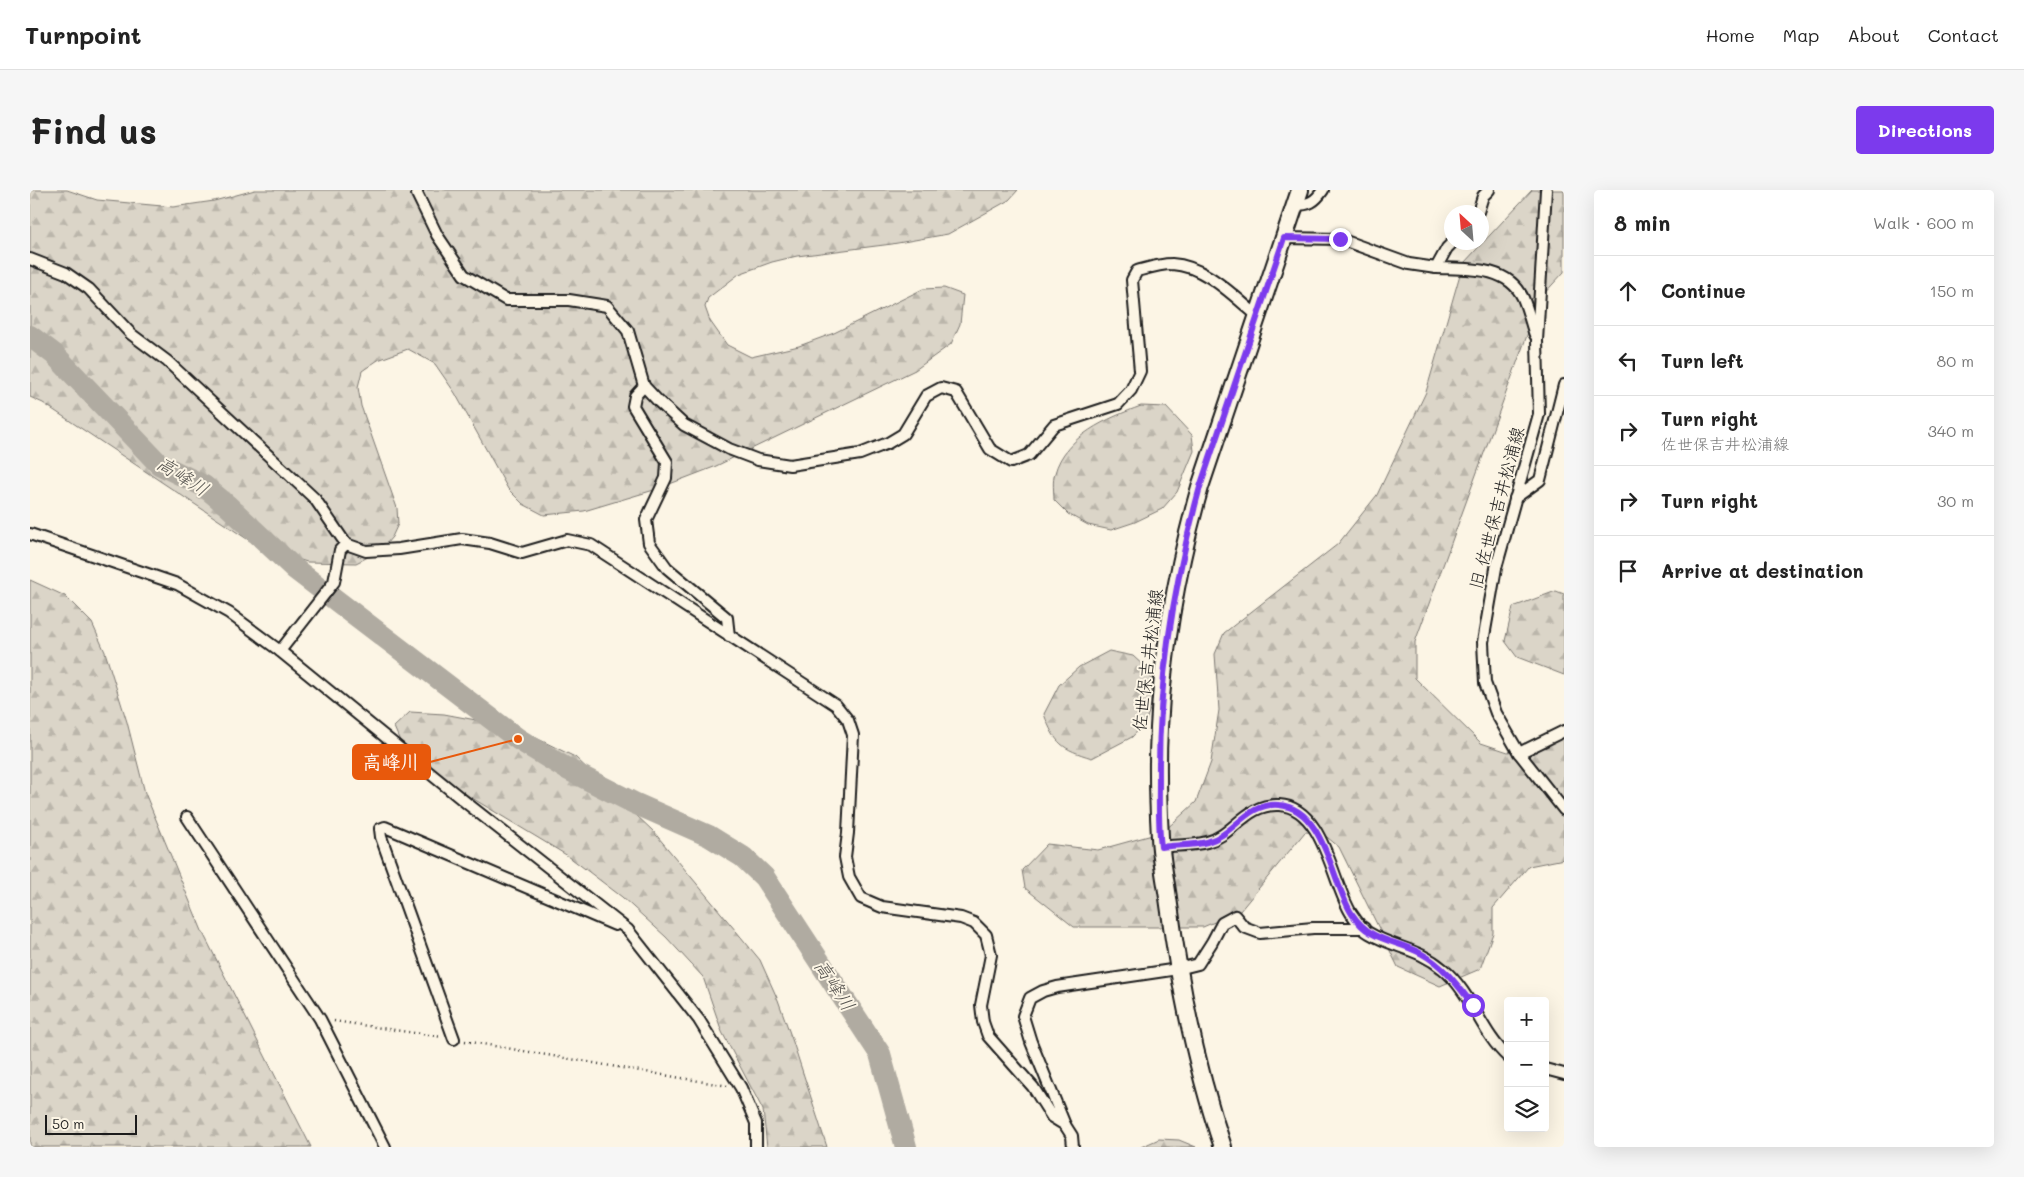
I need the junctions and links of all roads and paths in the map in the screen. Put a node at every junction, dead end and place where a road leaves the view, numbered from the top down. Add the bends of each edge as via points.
1 (417, 190) edge
2 (1324, 190) edge
3 (1489, 190) edge
4 (1546, 190) edge
5 (1297, 197) edge
6 (1480, 205) edge
7 (1284, 238) junction
8 (1446, 250) edge
9 (30, 259) edge
10 (1436, 268) junction
11 (1258, 316) junction
12 (1537, 341) junction
13 (1564, 385) edge
14 (644, 386) junction
15 (1515, 498) junction
16 (30, 534) edge
17 (346, 544) junction
18 (729, 636) junction
19 (280, 651) junction
20 (1564, 731) edge
21 (1519, 753) junction
22 (1564, 810) edge
23 (187, 817) dead end
24 (1161, 847) junction
25 (1364, 928) junction
26 (628, 930) junction
27 (1178, 969) junction
28 (320, 1019) junction
29 (454, 1039) junction
30 (1504, 1054) edge
31 (1549, 1070) edge
32 (1564, 1074) edge
33 (741, 1088) junction
34 (1065, 1125) junction
35 (385, 1147) edge
36 (756, 1147) edge
37 (1073, 1147) edge
38 (1223, 1147) edge

1 - 14 street via 416,194 437,235 464,275 506,300 569,300 607,306 628,332
2 - 5 street via 1315,201 1306,205
3 - 6 street
4 - 12 street, 旧 佐世保吉井松浦線
5 - 7 main road, 佐世保吉井松浦線
7 - 10 street via 1340,239 1409,264
7 - 11 main road, 佐世保吉井松浦線
8 - 10 street
9 - 17 street via 66,273 89,289 131,334 167,361 315,499
10 - 12 street via 1481,270 1500,275 1522,296
11 - 14 street via 1203,272 1172,264 1137,271 1132,280 1140,371 1131,390 1118,404 1054,425 1028,454 1011,462 990,449 956,392 941,388 926,396 903,434 888,443 860,454 790,465 758,460 684,425
11 - 24 main road, 佐世保吉井松浦線 via 1200,487 1175,597 1159,730
12 - 15 street, 旧 佐世保吉井松浦線 via 1539,414
13 - 15 street via 1540,480
14 - 18 street via 633,406 667,462 666,478 646,520 649,543 667,568 727,618
15 - 21 street, 旧 佐世保吉井松浦線 via 1496,568 1483,642 1485,683 1496,713
16 - 19 street via 177,584 229,613
17 - 18 street via 366,550 399,549 462,538 522,553 567,540 591,544
17 - 19 street via 340,550 334,582
18 - 34 street via 836,705 848,720 853,735 845,857 849,877 861,898 882,907 961,918 974,923 986,935 991,955 981,1005 988,1036 1033,1087 1052,1117
19 - 26 street
20 - 21 street
21 - 22 street, 旧 佐世保吉井松浦線
23 - 28 street
24 - 25 street via 1207,842 1225,834 1243,817 1264,806 1279,804 1295,809 1307,819 1321,840 1351,913
24 - 27 main road, 佐世保吉井松浦線
25 - 27 street via 1260,933 1244,927 1235,916 1222,923 1198,964
25 - 30 street via 1422,954 1445,970 1473,1005 1496,1047
26 - 29 street via 385,827 380,829
26 - 33 street via 699,1020
27 - 34 street via 1057,987 1030,998 1023,1016
27 - 38 main road, 佐世保吉井松浦線 via 1192,1041
28 - 29 path
28 - 35 street
29 - 33 path
31 - 32 street
33 - 36 street via 756,1123
34 - 37 street via 1072,1136

